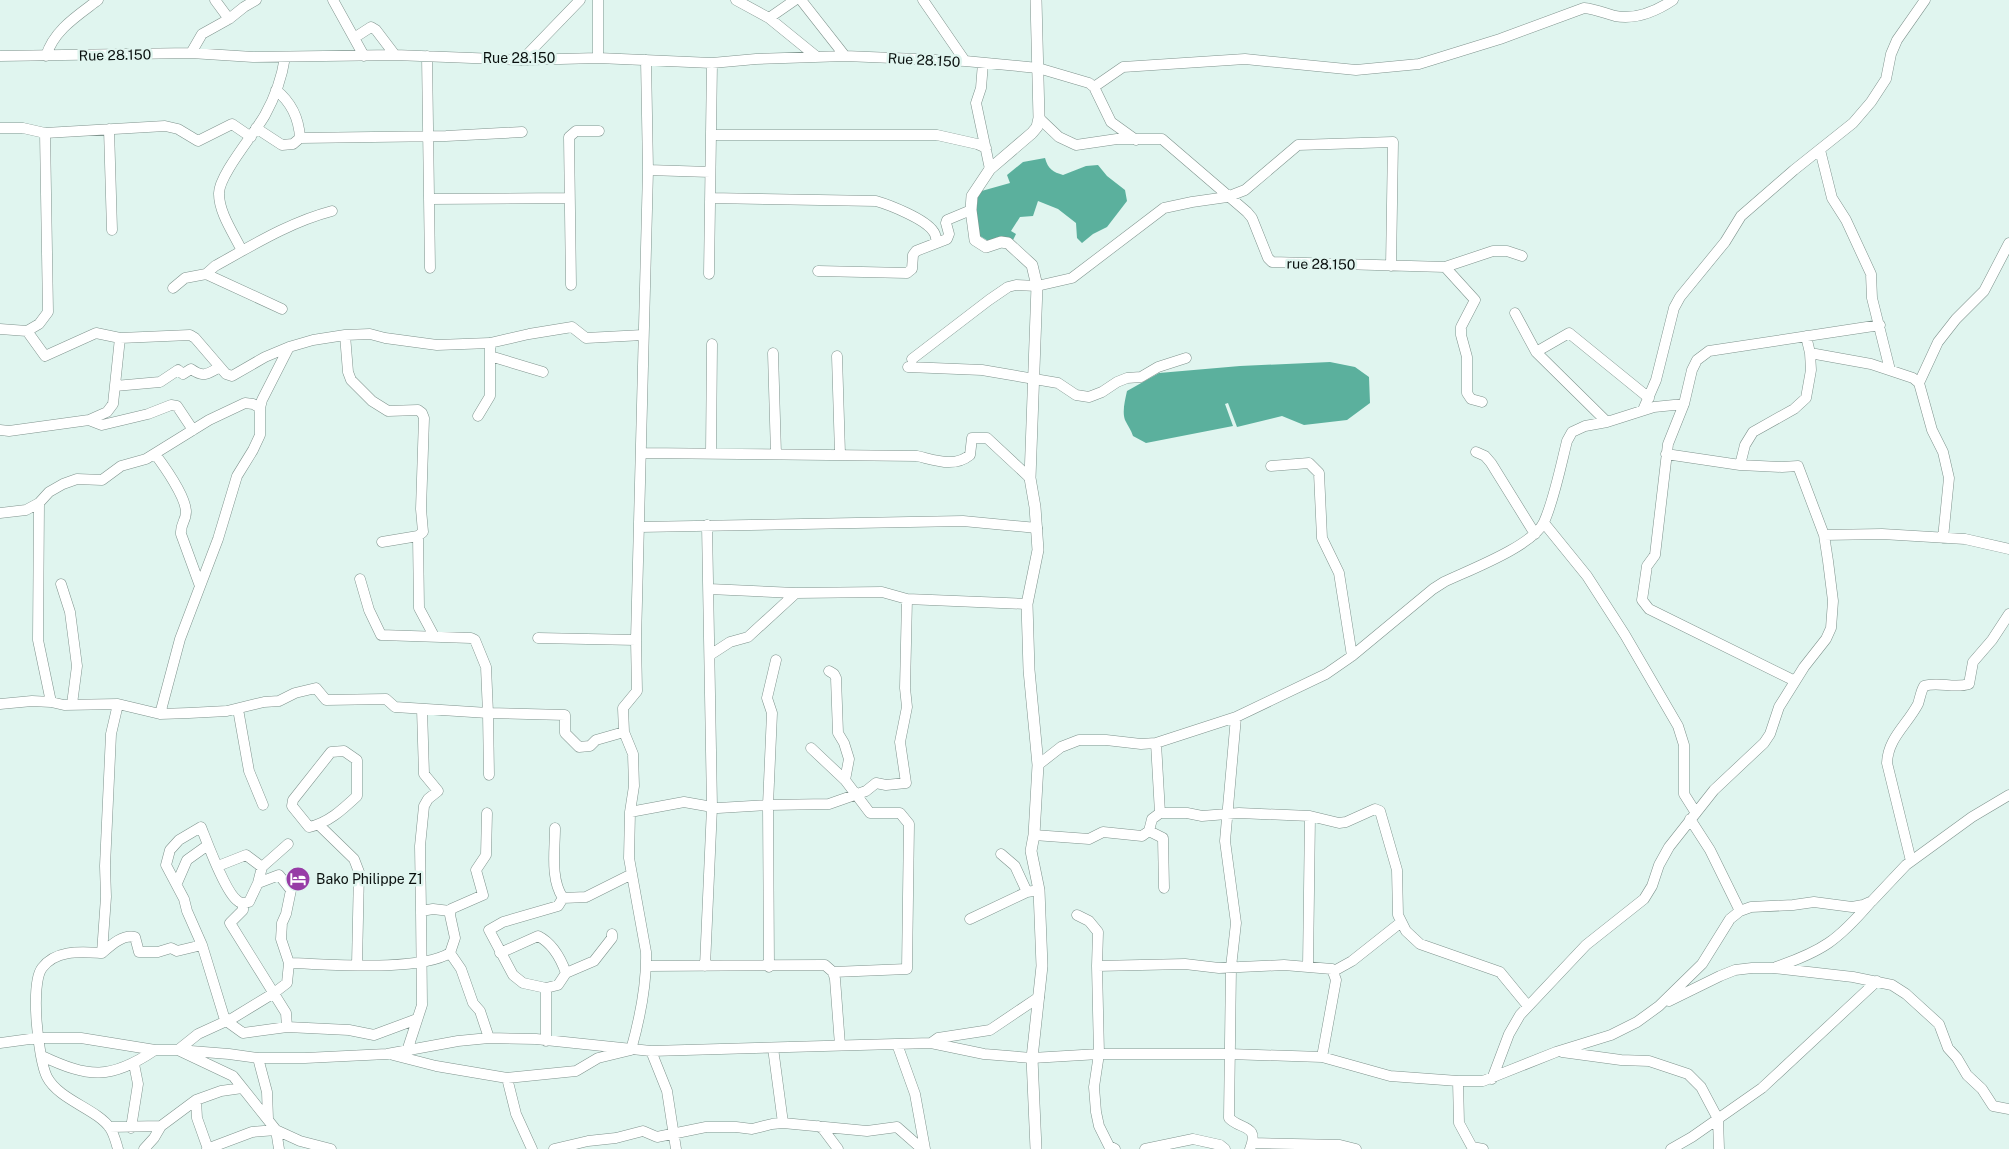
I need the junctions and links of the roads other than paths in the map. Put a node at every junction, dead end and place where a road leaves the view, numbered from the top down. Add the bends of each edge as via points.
1 (98, 0) edge
2 (214, 0) edge
3 (256, 0) edge
4 (333, 0) edge
5 (580, 0) edge
6 (598, 0) edge
7 (736, 0) edge
8 (795, 0) edge
9 (801, 0) edge
10 (923, 0) edge
11 (1036, 0) edge
12 (1673, 0) edge
13 (1925, 0) edge
14 (769, 18) junction
15 (229, 19) junction
16 (354, 38) junction
17 (191, 53) junction
18 (395, 55) junction
19 (0, 56) edge
20 (46, 56) junction
21 (364, 56) junction
22 (427, 56) junction
23 (845, 56) junction
24 (285, 57) junction
25 (817, 57) junction
26 (598, 58) junction
27 (522, 60) junction
28 (646, 60) junction
29 (965, 61) junction
30 (712, 63) junction
31 (983, 64) junction
32 (1038, 68) junction
33 (1094, 88) junction
34 (276, 90) junction
35 (1039, 118) junction
36 (0, 128) edge
37 (109, 130) junction
38 (599, 131) dead end
39 (254, 132) junction
40 (522, 132) dead end
41 (45, 133) junction
42 (711, 135) junction
43 (428, 137) junction
44 (300, 138) junction
45 (1136, 140) junction
46 (986, 148) junction
47 (1820, 150) junction
48 (990, 169) junction
49 (648, 170) junction
50 (710, 172) junction
51 (1227, 197) junction
52 (569, 198) junction
53 (710, 198) junction
54 (429, 199) junction
55 (971, 210) junction
56 (332, 211) dead end
57 (112, 230) dead end
58 (937, 243) junction
59 (2009, 243) edge
60 (242, 251) junction
61 (1522, 256) dead end
62 (1391, 266) junction
63 (1445, 267) junction
64 (430, 268) dead end
65 (818, 272) dead end
66 (206, 274) junction
67 (709, 274) dead end
68 (571, 285) dead end
69 (1037, 286) junction
70 (173, 288) dead end
71 (282, 309) dead end
72 (1515, 312) dead end
73 (1880, 325) junction
74 (0, 330) edge
75 (27, 331) junction
76 (345, 335) junction
77 (643, 336) junction
78 (1806, 336) junction
79 (120, 338) junction
80 (490, 343) junction
81 (712, 344) dead end
82 (289, 347) junction
83 (1536, 352) junction
84 (773, 353) dead end
85 (1810, 353) junction
86 (490, 356) junction
87 (837, 356) dead end
88 (1186, 358) dead end
89 (220, 367) junction
90 (1890, 370) junction
91 (543, 372) dead end
92 (1034, 380) junction
93 (1919, 383) junction
94 (115, 386) junction
95 (1649, 398) junction
96 (1482, 402) dead end
97 (1684, 404) junction
98 (260, 408) junction
99 (1643, 410) junction
100 (478, 416) dead end
101 (89, 420) junction
102 (1607, 422) junction
103 (0, 430) edge
104 (193, 430) junction
105 (1476, 452) dead end
106 (642, 453) junction
107 (711, 453) junction
108 (155, 454) junction
109 (776, 454) junction
110 (840, 454) junction
111 (1666, 454) junction
112 (1740, 465) junction
113 (1271, 466) dead end
114 (1030, 478) junction
115 (38, 503) junction
116 (0, 513) edge
117 (1544, 523) junction
118 (707, 525) junction
119 (640, 526) junction
120 (1037, 528) junction
121 (1535, 534) junction
122 (1824, 535) junction
123 (418, 536) junction
124 (1943, 538) junction
125 (382, 542) dead end
126 (2009, 549) edge
127 (360, 579) dead end
128 (61, 584) dead end
129 (200, 586) junction
130 (709, 589) junction
131 (796, 593) junction
132 (907, 599) junction
133 (1027, 604) junction
134 (2009, 614) edge
135 (434, 636) junction
136 (538, 638) dead end
137 (636, 640) junction
138 (710, 655) junction
139 (1352, 656) junction
140 (776, 660) dead end
141 (829, 671) dead end
142 (1795, 681) junction
143 (51, 702) junction
144 (0, 704) edge
145 (72, 704) junction
146 (118, 704) junction
147 (238, 708) junction
148 (422, 709) junction
149 (488, 713) junction
150 (160, 714) junction
151 (1236, 717) junction
152 (624, 732) junction
153 (1156, 743) junction
154 (811, 748) dead end
155 (1038, 765) junction
156 (488, 775) dead end
157 (845, 780) junction
158 (856, 794) junction
159 (2009, 795) edge
160 (264, 805) dead end
161 (768, 805) junction
162 (712, 807) junction
163 (630, 812) junction
164 (488, 813) dead end
165 (1160, 814) junction
166 (1228, 814) junction
167 (1310, 816) junction
168 (1693, 816) junction
169 (319, 825) junction
170 (555, 828) dead end
171 (1149, 831) junction
172 (1034, 835) junction
173 (288, 844) dead end
174 (208, 845) junction
175 (1001, 854) dead end
176 (1911, 861) junction
177 (218, 866) junction
178 (262, 867) junction
179 (632, 874) junction
180 (177, 883) junction
181 (258, 883) junction
182 (1164, 888) dead end
183 (1040, 890) junction
184 (1026, 892) junction
185 (563, 898) junction
186 (1872, 901) junction
187 (243, 903) junction
188 (421, 911) junction
189 (450, 911) junction
190 (1740, 911) junction
191 (1077, 915) dead end
192 (970, 919) dead end
193 (1400, 923) junction
194 (612, 934) dead end
195 (202, 945) junction
196 (102, 953) junction
197 (450, 953) junction
198 (500, 953) junction
199 (289, 963) junction
200 (422, 963) junction
201 (357, 964) junction
202 (646, 966) junction
203 (705, 966) junction
204 (770, 966) junction
205 (1096, 966) junction
206 (1308, 966) junction
207 (1231, 968) junction
208 (1773, 968) junction
209 (1334, 971) junction
210 (833, 972) junction
211 (566, 974) junction
212 (1877, 981) junction
213 (546, 988) junction
214 (274, 993) junction
215 (1039, 997) junction
216 (1528, 1006) junction
217 (1659, 1006) junction
218 (417, 1019) junction
219 (225, 1020) junction
220 (287, 1026) junction
221 (37, 1038) junction
222 (489, 1038) junction
223 (546, 1041) junction
224 (0, 1043) edge
225 (931, 1043) junction
226 (897, 1044) junction
227 (840, 1045) junction
228 (773, 1048) junction
229 (154, 1050) junction
230 (178, 1050) junction
231 (631, 1050) junction
232 (407, 1051) junction
233 (651, 1051) junction
234 (1556, 1052) junction
235 (387, 1054) junction
236 (1099, 1054) junction
237 (1229, 1054) junction
238 (42, 1056) junction
239 (1322, 1056) junction
240 (258, 1058) junction
241 (1032, 1058) junction
242 (134, 1064) junction
243 (507, 1078) junction
244 (1492, 1078) junction
245 (1458, 1081) junction
246 (242, 1088) junction
247 (196, 1100) junction
248 (2009, 1109) edge
249 (268, 1119) junction
250 (1718, 1119) junction
251 (783, 1123) junction
252 (816, 1125) junction
253 (161, 1126) junction
254 (109, 1127) junction
255 (131, 1128) junction
256 (276, 1130) junction
257 (673, 1134) junction
258 (1251, 1146) edge
259 (1471, 1148) edge
260 (118, 1149) edge
261 (144, 1149) edge
262 (207, 1149) edge
263 (279, 1149) edge
264 (331, 1149) edge
265 (532, 1149) edge
266 (554, 1149) edge
267 (676, 1149) edge
268 (838, 1149) edge
269 (922, 1149) edge
270 (925, 1149) edge
271 (1036, 1149) edge
272 (1115, 1149) edge
273 (1145, 1149) edge
274 (1225, 1149) edge
275 (1356, 1149) edge
276 (1482, 1149) edge
277 (1671, 1149) edge
278 (1719, 1149) edge

1 - 20 street via 57,34
2 - 15 street
3 - 15 street
4 - 16 street
5 - 27 street
6 - 26 street
7 - 14 street
8 - 14 street
9 - 23 street
10 - 29 street
11 - 32 street
12 - 33 street via 1637,18 1584,8 1419,64 1356,70 1245,59 1123,67
13 - 47 street via 1897,40 1886,79 1871,102 1854,122
14 - 25 street
15 - 17 street via 202,34
16 - 18 street via 371,27
16 - 21 street
17 - 20 street, Rue 28.150
17 - 24 street, Rue 28.150
18 - 21 street, Rue 28.150
18 - 22 street, Rue 28.150
19 - 20 street, Rue 28.150
21 - 24 street, Rue 28.150
22 - 27 street, Rue 28.150
22 - 43 street
23 - 25 street, Rue 28.150
23 - 29 street, Rue 28.150
24 - 34 street
25 - 30 street, Rue 28.150
26 - 27 street, Rue 28.150
26 - 28 street, Rue 28.150
28 - 30 street, Rue 28.150
28 - 49 street
29 - 31 street, Rue 28.150
30 - 42 street
31 - 32 street, Rue 28.150
31 - 46 street via 976,102
32 - 33 street via 1089,83
32 - 35 street
33 - 45 street via 1111,122
34 - 39 street
34 - 44 street via 286,98 300,124
35 - 45 street, rue 28.150 via 1059,137 1076,145 1117,139
35 - 48 street via 1032,134
36 - 41 street via 23,128
37 - 39 street via 165,126 178,129 198,142 232,124
37 - 41 street
37 - 57 street
38 - 52 street via 576,131 569,137
39 - 44 street via 282,145 293,144
39 - 60 street via 226,174 218,195
40 - 43 street
41 - 75 street via 48,312 39,324
42 - 46 street via 937,135
42 - 50 street
43 - 44 street
43 - 54 street
45 - 51 street, rue 28.150 via 1162,139
46 - 48 street
47 - 73 street via 1832,198 1872,274 1872,298
47 - 95 street via 1741,216 1725,242 1680,297 1674,308
48 - 55 street via 972,196
49 - 50 street
49 - 77 street
50 - 53 street
51 - 62 street, rue 28.150 via 1252,218 1272,262
51 - 62 street via 1245,190 1298,145 1393,142
51 - 69 street via 1164,208 1072,278
52 - 54 street
52 - 68 street
53 - 58 street via 876,201 896,207 930,227
53 - 67 street
54 - 64 street
55 - 58 street via 947,220 947,239
55 - 69 street via 975,240 986,247 1008,243 1032,264
56 - 60 street via 286,227
58 - 65 street via 916,251 912,269 907,274
59 - 93 street via 1984,291 1938,342
60 - 66 street
61 - 63 street via 1493,250
62 - 63 street, rue 28.150
63 - 96 street via 1475,300 1461,326 1461,335 1467,357 1468,396
66 - 70 street via 185,278
66 - 71 street
69 - 92 street
69 - 92 street via 1008,287 910,363 982,370
72 - 83 street
73 - 78 street
73 - 90 street
74 - 75 street
75 - 79 street via 44,356 96,333
76 - 80 street via 370,334 437,345
76 - 82 street
76 - 123 street via 351,380 372,401 388,411 418,410 424,418 423,532
77 - 80 street via 586,338 572,327
77 - 106 street
78 - 85 street
78 - 97 street via 1709,351 1702,355 1692,370
79 - 89 street via 190,335
79 - 94 street
80 - 86 street
81 - 107 street
82 - 89 street via 232,376
82 - 98 street
83 - 95 street via 1569,333
83 - 102 street
84 - 109 street
85 - 90 street
85 - 112 street via 1810,385 1806,398 1794,409 1754,432 1745,445
86 - 91 street
86 - 100 street via 490,396
87 - 110 street
88 - 92 street via 1158,367 1141,377 1117,382 1089,397 1076,395 1058,383
89 - 94 street via 205,375 191,370 183,374 178,370 160,382
90 - 93 street
92 - 114 street
93 - 124 street via 1950,478
94 - 101 street via 113,404 107,412
95 - 99 street
97 - 99 street via 1665,404
97 - 111 street
98 - 104 street via 245,403
98 - 129 street via 260,435 237,476
99 - 102 street
101 - 103 street
101 - 104 street via 102,425 171,405 177,406
102 - 117 street via 1576,429 1569,436
104 - 108 street
105 - 121 street via 1491,463
106 - 107 street
106 - 119 street
107 - 109 street
108 - 115 street via 121,466 102,480 76,479 63,484
108 - 129 street via 186,510 181,534
109 - 110 street
110 - 114 street via 916,456 957,463 970,455 972,438 987,438
111 - 112 street
111 - 142 street via 1656,549 1646,566 1643,604
112 - 122 street via 1798,466
113 - 139 street via 1309,463 1319,473 1322,538 1339,573
114 - 120 street
115 - 116 street via 26,510
115 - 143 street via 38,640
117 - 121 street
117 - 168 street via 1587,576 1678,726 1684,751 1684,794
118 - 119 street
118 - 120 street via 963,521
118 - 130 street
119 - 137 street
120 - 133 street via 1038,550
121 - 139 street via 1519,546 1433,589
122 - 124 street
122 - 142 street via 1833,601 1831,628 1820,649
123 - 125 street
123 - 135 street via 419,608
124 - 126 street via 1965,539
127 - 135 street via 381,635
128 - 145 street via 70,612 77,666
129 - 150 street via 180,639
130 - 131 street
130 - 138 street
131 - 132 street via 882,592
131 - 138 street via 748,637 730,642
132 - 133 street
132 - 158 street via 907,707 900,742 906,782 876,783
133 - 155 street via 1029,670
134 - 176 street via 1973,662 1969,684 1931,683 1924,686 1918,704 1892,742 1887,763
135 - 149 street via 475,640 486,667
136 - 137 street
137 - 152 street via 637,691 623,708
138 - 162 street
139 - 151 street via 1312,681
140 - 161 street via 767,698 772,713
141 - 157 street via 836,678 838,733 849,759
142 - 168 street via 1779,707 1764,743 1714,790
143 - 144 street
143 - 145 street
145 - 146 street
146 - 150 street
146 - 196 street via 111,734
147 - 148 street via 279,701 316,688 326,700 386,699 395,707
147 - 150 street
147 - 160 street via 249,771
148 - 149 street
148 - 188 street via 424,774 438,791 428,798 424,806 420,846
149 - 152 street via 565,715 565,734 579,747 590,746 596,740
149 - 156 street
151 - 153 street
151 - 166 street
152 - 163 street via 633,754 634,786
153 - 155 street via 1079,740 1061,747
153 - 165 street
154 - 157 street
155 - 172 street
157 - 158 street
158 - 161 street via 829,804
158 - 210 street via 870,813 900,813 909,824 907,969
159 - 176 street
161 - 162 street
161 - 204 street
162 - 163 street via 680,803
162 - 203 street
163 - 179 street
164 - 189 street via 486,855 476,870 483,895
165 - 166 street
165 - 171 street via 1152,818
166 - 167 street
166 - 207 street via 1225,842 1236,923
167 - 193 street via 1339,823 1375,809 1380,811 1397,870
167 - 206 street
168 - 190 street
168 - 216 street via 1663,857 1644,899 1586,945
169 - 169 street via 339,813 357,796 357,760 344,751 331,752 293,800 292,806 309,827
169 - 201 street via 354,860 359,872
170 - 185 street via 554,868
171 - 172 street via 1142,836 1103,832 1089,839
171 - 182 street via 1163,838
172 - 183 street via 1031,851
173 - 178 street
174 - 177 street
174 - 180 street via 187,860
174 - 180 street via 201,827 179,840 170,850 166,865
175 - 184 street via 1015,866
176 - 186 street
177 - 178 street via 246,855
177 - 187 street via 236,901
178 - 181 street
179 - 185 street via 586,897
179 - 202 street
180 - 195 street
181 - 187 street via 249,902
181 - 199 street via 280,875 291,890 281,939
183 - 184 street
183 - 215 street via 1042,966
184 - 192 street
185 - 198 street via 558,906 503,922 489,930
186 - 190 street via 1852,906 1814,902 1751,907
186 - 208 street via 1835,940 1815,952
187 - 214 street via 243,910 230,923
188 - 189 street via 433,908
188 - 200 street
189 - 197 street via 455,938
190 - 217 street via 1730,919 1702,964
191 - 205 street via 1089,921 1098,932
193 - 209 street
193 - 216 street via 1420,944 1500,972
194 - 211 street via 594,962
195 - 196 street via 177,951 170,948 139,952 135,937 129,936
195 - 219 street
196 - 221 street via 66,952 42,968 37,978
197 - 200 street
197 - 222 street via 461,970 473,1003 480,1011
198 - 211 street via 538,936 545,939 562,961
198 - 213 street via 513,975 523,983
199 - 201 street
199 - 214 street via 287,983
200 - 201 street
200 - 218 street via 422,1005
202 - 203 street
202 - 231 street via 642,1010
203 - 204 street
204 - 210 street via 825,965
205 - 207 street via 1184,964
205 - 236 street
206 - 207 street
206 - 209 street
207 - 237 street
208 - 212 street
208 - 217 street via 1735,970
209 - 239 street via 1336,980
210 - 227 street
211 - 213 street via 558,985
212 - 248 street via 1900,989 1938,1024 1948,1048 1967,1075 1993,1106
212 - 250 street via 1768,1082
213 - 223 street
214 - 219 street
214 - 220 street via 286,1014
215 - 225 street via 990,1030 938,1038
215 - 241 street
216 - 244 street via 1509,1034
217 - 234 street via 1611,1035
218 - 220 street via 374,1035
218 - 232 street
219 - 220 street via 243,1033
219 - 230 street via 198,1034
221 - 224 street
221 - 229 street via 81,1038
221 - 238 street
222 - 223 street
222 - 232 street
223 - 231 street
225 - 226 street
225 - 241 street via 984,1054
226 - 227 street
226 - 270 street via 915,1094
227 - 228 street
228 - 233 street
228 - 251 street
229 - 230 street
229 - 242 street
230 - 240 street
230 - 246 street via 232,1076
231 - 233 street
231 - 243 street via 598,1058 576,1071
232 - 235 street
233 - 257 street via 666,1091
234 - 244 street
234 - 250 street via 1649,1060 1672,1067 1688,1074 1701,1087
235 - 240 street
235 - 243 street
236 - 237 street
236 - 241 street
236 - 272 street via 1094,1087 1096,1112 1108,1146
237 - 239 street
237 - 258 street via 1229,1118 1252,1132
238 - 242 street via 70,1069 93,1073
238 - 254 street via 48,1078 58,1089
239 - 245 street via 1390,1076
240 - 249 street via 267,1092
241 - 271 street
242 - 255 street via 138,1084
243 - 265 street via 516,1114
244 - 245 street
245 - 259 street via 1459,1123
246 - 247 street
246 - 249 street
247 - 253 street
247 - 262 street via 197,1118
249 - 256 street
250 - 277 street
250 - 278 street
251 - 252 street
251 - 257 street via 752,1129 706,1127
252 - 268 street via 823,1128
252 - 269 street via 867,1131 897,1127
253 - 255 street
253 - 261 street
254 - 255 street
254 - 260 street
256 - 262 street via 252,1132
256 - 263 street
256 - 264 street via 300,1141
257 - 266 street via 657,1136 643,1131
257 - 267 street
258 - 275 street via 1340,1145
259 - 276 street
273 - 274 street via 1193,1139

